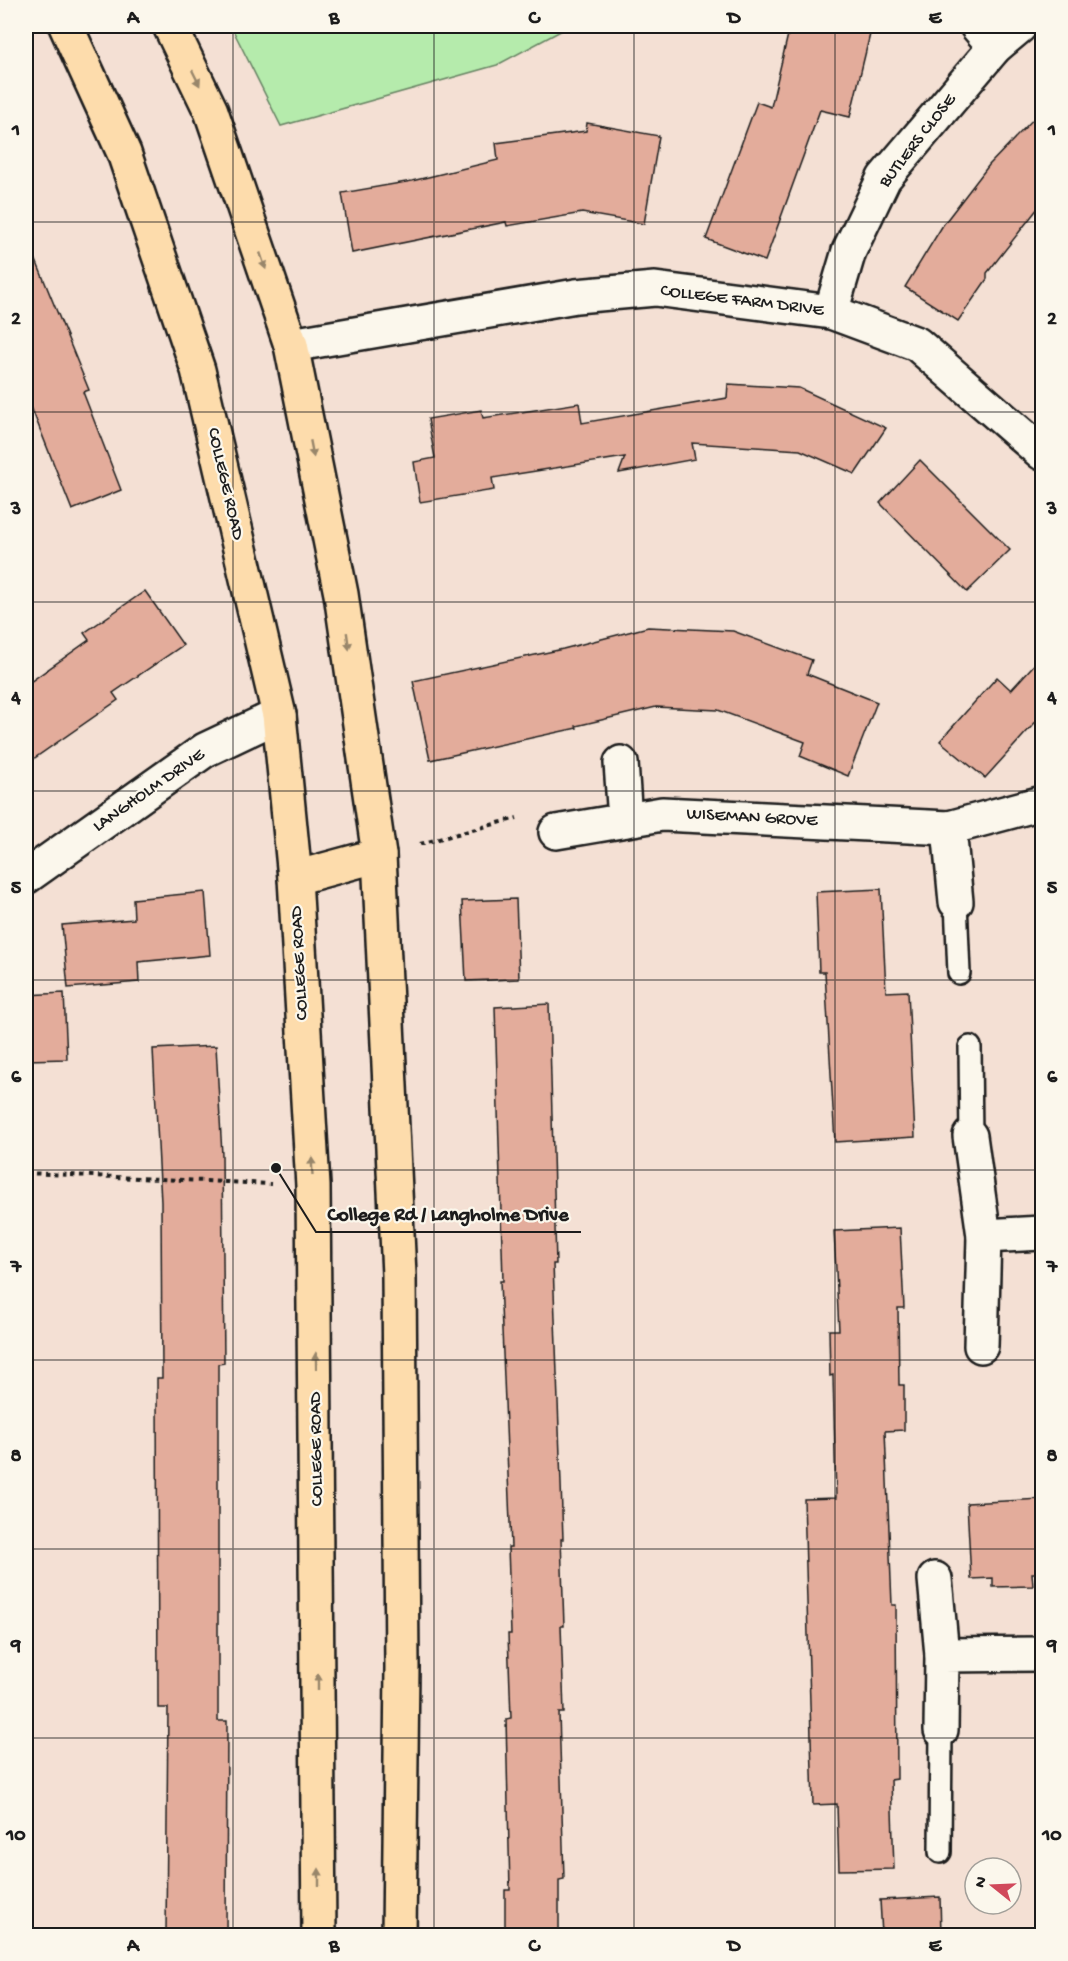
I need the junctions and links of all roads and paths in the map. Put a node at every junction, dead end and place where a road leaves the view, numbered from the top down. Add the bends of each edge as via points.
1 (66, 26) edge
2 (170, 26) edge
3 (1020, 26) edge
4 (986, 36) edge
5 (831, 312) junction
6 (291, 345) junction
7 (1042, 453) edge
8 (279, 715) junction
9 (621, 763) dead end
10 (1042, 803) edge
11 (625, 820) junction
12 (949, 828) junction
13 (556, 832) joint
14 (379, 855) junction
15 (26, 877) edge
16 (295, 878) junction
17 (956, 902) joint
18 (959, 973) dead end
19 (970, 1047) dead end
20 (970, 1140) joint
21 (26, 1173) edge
22 (313, 1186) junction
23 (1042, 1233) edge
24 (984, 1236) junction
25 (981, 1346) dead end
26 (935, 1579) dead end
27 (1042, 1654) edge
28 (942, 1655) junction
29 (941, 1730) joint
30 (940, 1852) dead end
31 (319, 1935) edge
32 (399, 1935) edge

1 - 8 main road, COLLEGE ROAD via 124,153 198,370
2 -> 6 main road via 211,111
3 - 4 street, BUTLERS CLOSE
4 - 5 street, BUTLERS CLOSE via 884,178 849,252
5 - 6 street, COLLEGE FARM DRIVE via 655,290 576,296
5 - 7 street, COLLEGE FARM DRIVE via 917,344
6 -> 14 main road via 341,594
8 - 15 street, LANGHOLM DRIVE via 205,750
8 - 16 main road, COLLEGE ROAD
9 - 11 street
10 - 12 street, WISEMAN GROVE
11 - 12 street, WISEMAN GROVE via 662,814
11 - 13 street, WISEMAN GROVE
12 - 17 street
13 - 14 path via 543,811
14 - 16 main road
14 - 32 main road via 399,1275
22 -> 16 main road, COLLEGE ROAD
17 - 18 lane
19 - 20 lane
20 - 24 street
21 - 22 path
31 -> 22 main road, COLLEGE ROAD
23 - 24 street
24 - 25 street
26 - 28 street
27 - 28 street
28 - 29 street
29 - 30 lane

